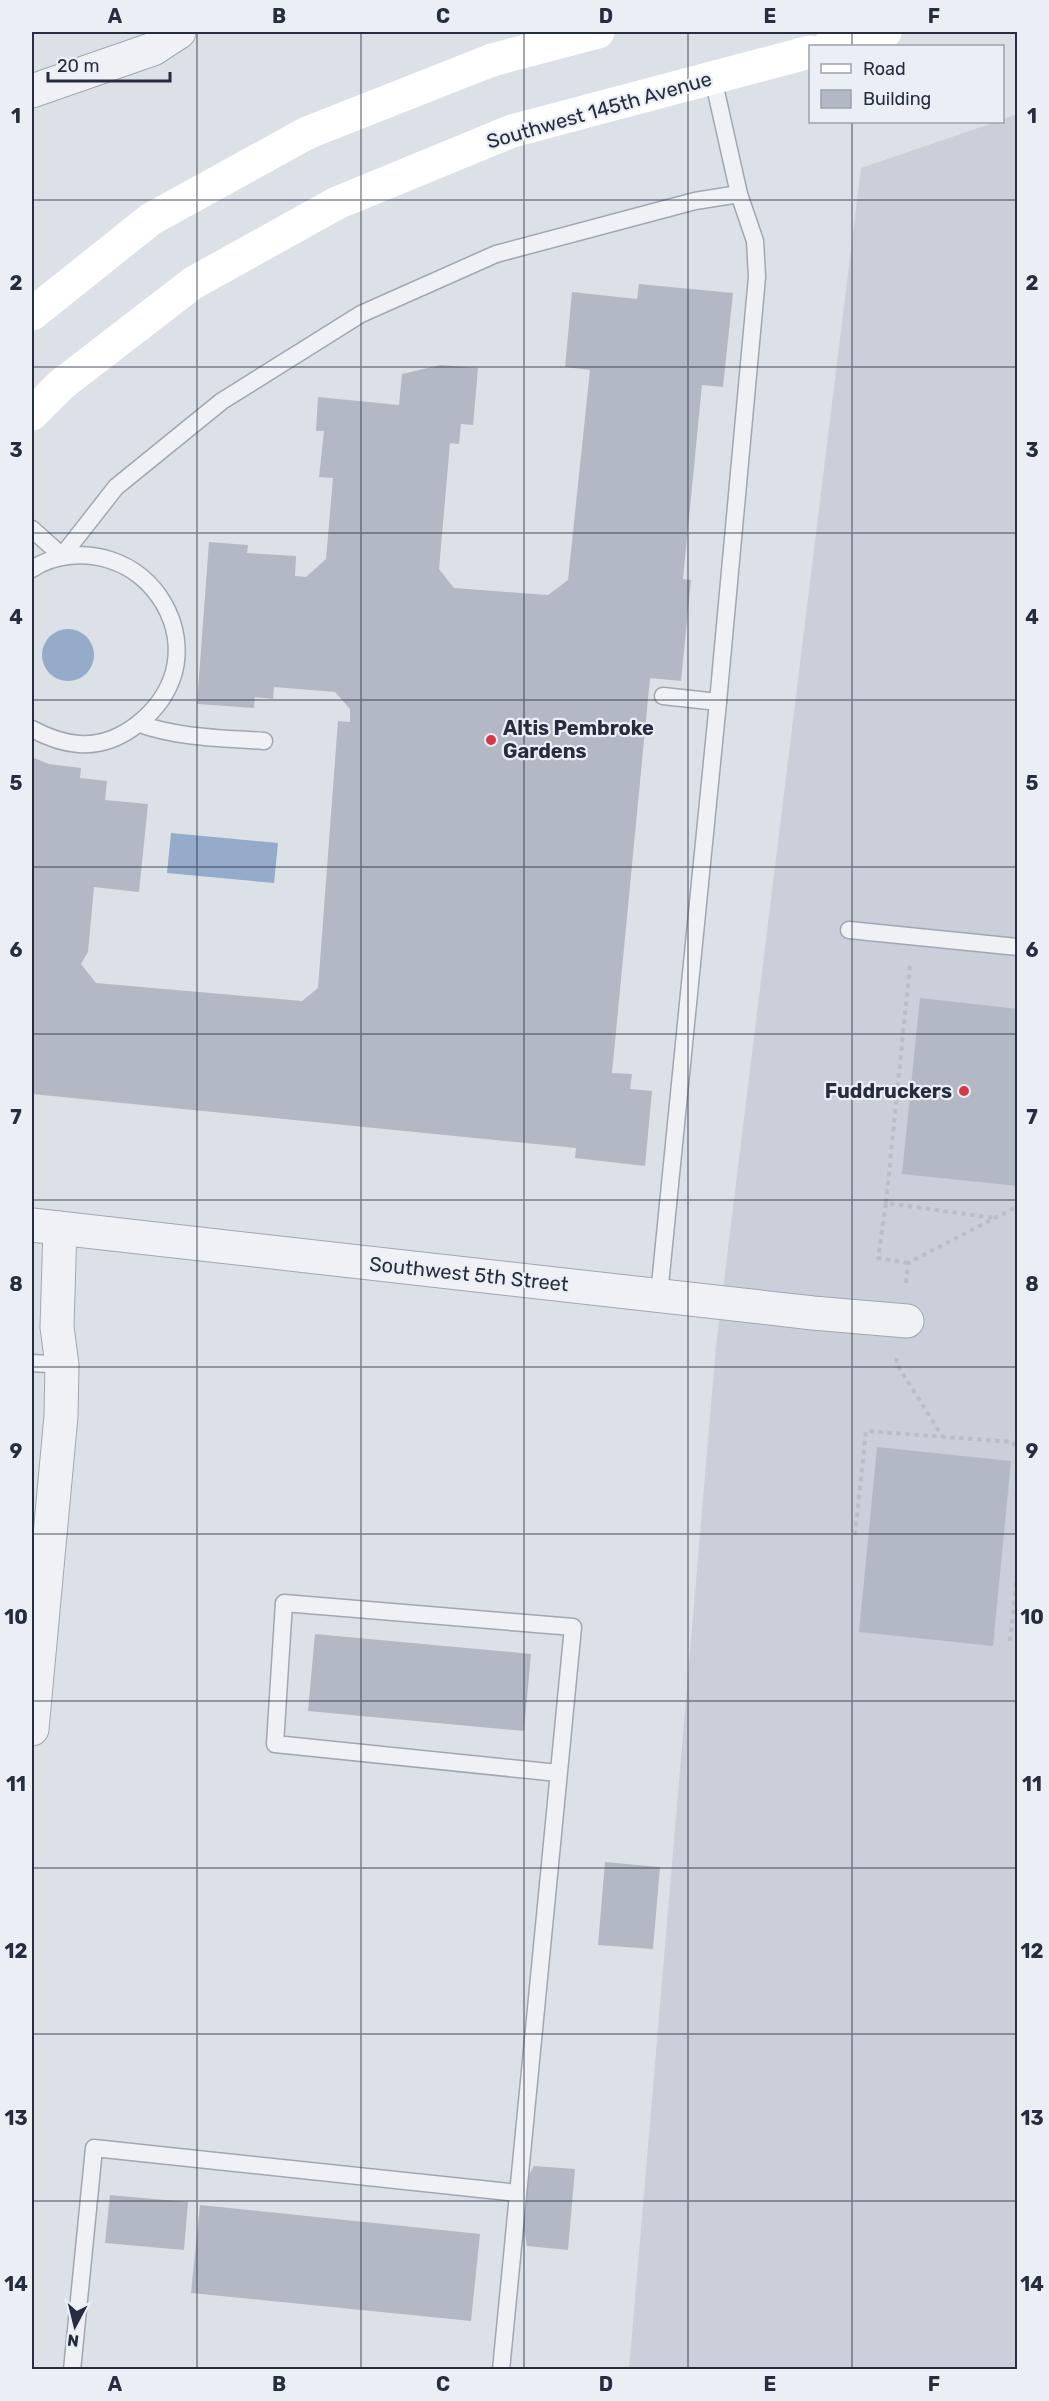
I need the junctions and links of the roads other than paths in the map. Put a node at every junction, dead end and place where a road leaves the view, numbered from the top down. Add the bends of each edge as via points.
1 (179, 32) edge
2 (598, 32) edge
3 (885, 32) edge
4 (833, 45) edge
5 (809, 51) edge
6 (712, 78) junction
7 (32, 91) edge
8 (739, 194) junction
9 (32, 314) edge
10 (32, 414) edge
11 (32, 529) edge
12 (62, 556) junction
13 (32, 569) edge
14 (663, 696) dead end
15 (718, 702) junction
16 (140, 724) junction
17 (32, 729) edge
18 (264, 741) dead end
19 (849, 930) dead end
20 (1017, 947) edge
21 (46, 1227) edge
22 (659, 1295) junction
23 (906, 1307) road end
24 (47, 1364) edge
25 (32, 1718) edge
26 (558, 1773) junction
27 (518, 2193) junction
28 (72, 2370) edge
29 (501, 2370) edge

1 - 7 street via 153,49
2 - 9 street via 492,60 307,133 151,219
3 - 4 street
5 - 6 street, Southwest 145th Avenue
6 - 8 lane
6 - 10 street, Southwest 145th Avenue via 512,130 337,203 193,283 62,384
8 - 12 lane via 496,254 361,314 222,401 116,487
8 - 15 lane via 755,241 757,277
11 - 12 lane
12 - 13 lane
12 - 16 lane via 94,555 124,564 150,583 168,610 176,640 174,672 161,701
14 - 15 lane
15 - 22 lane
16 - 17 lane via 112,739 81,745 50,739
16 - 18 lane via 187,735
19 - 20 lane
21 - 22 street, Southwest 5th Street
21 - 24 street via 57,1327
22 - 23 street, Southwest 5th Street
24 - 25 street via 61,1416
26 - 26 lane via 573,1627 284,1603 275,1744
26 - 27 lane
27 - 28 lane via 94,2148
27 - 29 lane

